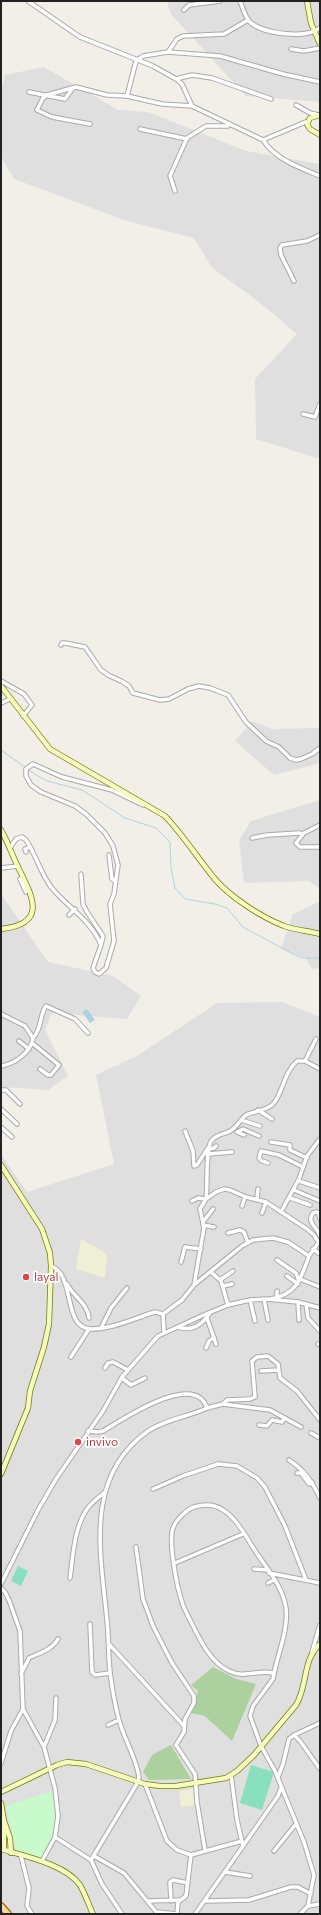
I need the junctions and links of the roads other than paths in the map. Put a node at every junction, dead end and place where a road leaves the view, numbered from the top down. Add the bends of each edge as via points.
1 (28, 1) edge
2 (220, 1) edge
3 (240, 1) edge
4 (307, 1) edge
5 (184, 10) dead end
6 (248, 20) junction
7 (320, 28) edge
8 (315, 32) junction
9 (320, 44) edge
10 (320, 48) edge
11 (291, 49) dead end
12 (168, 52) junction
13 (136, 60) junction
14 (176, 79) junction
15 (320, 82) edge
16 (73, 88) junction
17 (29, 92) dead end
18 (45, 96) junction
19 (127, 96) junction
20 (271, 99) dead end
21 (296, 105) dead end
22 (192, 106) junction
23 (320, 115) edge
24 (308, 121) junction
25 (90, 124) dead end
26 (231, 126) junction
27 (140, 129) dead end
28 (320, 135) edge
29 (187, 139) junction
30 (263, 140) junction
31 (320, 176) edge
32 (174, 191) dead end
33 (320, 235) edge
34 (294, 282) dead end
35 (320, 404) edge
36 (303, 414) dead end
37 (61, 645) dead end
38 (1, 681) edge
39 (1, 686) edge
40 (10, 699) junction
41 (1, 703) edge
42 (24, 716) junction
43 (320, 748) edge
44 (149, 806) junction
45 (320, 825) edge
46 (1, 830) edge
47 (302, 835) junction
48 (252, 838) dead end
49 (30, 846) junction
50 (320, 847) edge
51 (10, 848) junction
52 (26, 852) dead end
53 (109, 855) dead end
54 (18, 866) junction
55 (1, 868) edge
56 (81, 874) dead end
57 (24, 877) junction
58 (115, 881) junction
59 (26, 892) dead end
60 (75, 909) junction
61 (69, 915) dead end
62 (1, 929) edge
63 (320, 934) edge
64 (101, 945) junction
65 (1, 1014) edge
66 (88, 1033) dead end
67 (33, 1038) junction
68 (316, 1039) dead end
69 (19, 1041) dead end
70 (32, 1043) junction
71 (29, 1049) junction
72 (305, 1061) junction
73 (1, 1066) edge
74 (40, 1069) dead end
75 (320, 1069) edge
76 (1, 1090) edge
77 (20, 1104) dead end
78 (1, 1109) edge
79 (258, 1110) junction
80 (272, 1119) dead end
81 (241, 1120) junction
82 (17, 1124) dead end
83 (260, 1126) dead end
84 (1, 1127) edge
85 (232, 1130) junction
86 (185, 1131) dead end
87 (237, 1132) junction
88 (244, 1135) dead end
89 (259, 1136) dead end
90 (12, 1137) dead end
91 (320, 1139) edge
92 (271, 1142) dead end
93 (216, 1146) dead end
94 (208, 1148) junction
95 (232, 1152) dead end
96 (208, 1154) junction
97 (307, 1158) junction
98 (268, 1163) dead end
99 (1, 1165) edge
100 (303, 1167) junction
101 (298, 1181) junction
102 (258, 1188) dead end
103 (320, 1188) edge
104 (294, 1190) junction
105 (245, 1196) junction
106 (290, 1198) junction
107 (256, 1199) junction
108 (206, 1200) junction
109 (192, 1201) dead end
110 (320, 1201) edge
111 (266, 1202) junction
112 (310, 1205) dead end
113 (242, 1206) dead end
114 (212, 1209) dead end
115 (281, 1212) junction
116 (262, 1213) dead end
117 (320, 1219) edge
118 (203, 1224) junction
119 (214, 1227) dead end
120 (228, 1233) dead end
121 (320, 1236) edge
122 (248, 1242) junction
123 (319, 1242) edge
124 (200, 1248) junction
125 (313, 1249) junction
126 (320, 1254) edge
127 (309, 1256) junction
128 (276, 1260) dead end
129 (181, 1262) dead end
130 (51, 1266) junction
131 (233, 1271) dead end
132 (211, 1272) junction
133 (287, 1276) dead end
134 (220, 1280) junction
135 (65, 1281) junction
136 (299, 1281) junction
137 (232, 1284) dead end
138 (194, 1285) junction
139 (223, 1286) junction
140 (320, 1287) edge
141 (127, 1288) dead end
142 (277, 1291) dead end
143 (277, 1298) junction
144 (266, 1299) junction
145 (250, 1300) junction
146 (298, 1302) junction
147 (306, 1304) junction
148 (228, 1306) junction
149 (320, 1308) edge
150 (210, 1313) junction
151 (162, 1314) junction
152 (89, 1318) dead end
153 (207, 1318) junction
154 (268, 1320) dead end
155 (299, 1320) dead end
156 (255, 1321) dead end
157 (178, 1327) junction
158 (101, 1328) junction
159 (89, 1329) junction
160 (320, 1331) edge
161 (164, 1332) junction
162 (214, 1337) junction
163 (216, 1344) dead end
164 (206, 1348) dead end
165 (71, 1357) dead end
166 (105, 1368) dead end
167 (128, 1370) junction
168 (279, 1370) junction
169 (261, 1371) dead end
170 (122, 1378) junction
171 (145, 1378) dead end
172 (113, 1385) dead end
173 (118, 1385) junction
174 (223, 1404) junction
175 (207, 1408) junction
176 (285, 1418) junction
177 (320, 1420) edge
178 (259, 1425) dead end
179 (301, 1427) dead end
180 (88, 1431) junction
181 (311, 1432) dead end
182 (320, 1438) edge
183 (289, 1460) dead end
184 (297, 1473) dead end
185 (1, 1474) edge
186 (312, 1482) junction
187 (153, 1489) dead end
188 (106, 1492) junction
189 (320, 1498) edge
190 (243, 1534) junction
191 (136, 1547) dead end
192 (175, 1563) junction
193 (254, 1569) dead end
194 (269, 1571) junction
195 (70, 1578) dead end
196 (274, 1580) junction
197 (306, 1580) junction
198 (268, 1583) dead end
199 (320, 1583) edge
200 (1, 1584) edge
201 (1, 1588) edge
202 (90, 1624) dead end
203 (320, 1625) edge
204 (58, 1638) dead end
205 (109, 1644) junction
206 (319, 1647) edge
207 (312, 1652) junction
208 (110, 1673) junction
209 (273, 1673) junction
210 (21, 1675) junction
211 (56, 1698) dead end
212 (23, 1709) junction
213 (119, 1720) junction
214 (320, 1723) edge
215 (108, 1725) dead end
216 (184, 1726) junction
217 (294, 1735) junction
218 (261, 1746) junction
219 (44, 1747) junction
220 (1, 1763) edge
221 (50, 1768) junction
222 (320, 1769) edge
223 (231, 1775) junction
224 (278, 1778) junction
225 (138, 1782) junction
226 (195, 1783) junction
227 (145, 1784) junction
228 (281, 1788) junction
229 (1, 1792) edge
230 (1, 1803) edge
231 (4, 1821) junction
232 (296, 1824) junction
233 (55, 1837) junction
234 (5, 1839) junction
235 (11, 1840) junction
236 (242, 1841) junction
237 (243, 1846) junction
238 (2, 1849) edge
239 (205, 1850) junction
240 (274, 1851) dead end
241 (11, 1852) junction
242 (192, 1855) junction
243 (21, 1856) junction
244 (94, 1856) junction
245 (91, 1860) junction
246 (42, 1861) junction
247 (225, 1872) junction
248 (250, 1876) dead end
249 (188, 1883) junction
250 (311, 1894) junction
251 (180, 1900) junction
252 (206, 1900) junction
253 (148, 1901) junction
254 (171, 1901) junction
255 (320, 1904) edge
256 (1, 1906) edge
257 (308, 1906) junction
258 (157, 1913) edge
259 (8, 1914) edge
260 (32, 1914) edge
261 (93, 1914) edge
262 (122, 1914) edge
263 (177, 1914) edge
264 (195, 1914) edge
265 (300, 1914) edge

1 - 13 street via 80,37
2 - 5 street via 189,5
3 - 6 street
4 - 8 main road
6 - 8 street via 256,26 286,34 304,35
6 - 12 street via 224,34 183,36 177,39
7 - 8 street
8 - 9 main road
10 - 11 street via 304,51
12 - 13 street
12 - 15 street via 220,56
13 - 14 street
13 - 19 street
14 - 20 street via 192,75 212,78
14 - 22 street via 182,84
16 - 18 street
16 - 18 street via 65,99
16 - 19 street
17 - 18 street
18 - 25 street via 38,106 37,110 40,112 52,117
19 - 22 street via 162,104
21 - 23 street
22 - 26 street
23 - 24 main road
24 - 28 main road via 308,127
24 - 30 street
26 - 29 street via 206,126
26 - 30 street
27 - 29 street
29 - 32 street via 170,178
30 - 31 street via 277,155
33 - 34 street via 307,241 281,246 281,255
35 - 36 street via 315,417
37 - 43 street via 65,643 85,647 101,670 137,694 160,700 169,699 188,689 202,686 228,694 246,722 266,741 279,747 293,759 308,756
38 - 42 street via 24,694 32,704
39 - 40 main road
40 - 41 street
40 - 42 main road
42 - 44 main road via 46,745 59,756
44 - 58 street via 137,803 112,790 62,777 33,764 27,768 26,776 31,785 81,810 110,840 117,859
44 - 63 main road via 173,824 215,878 230,893 277,923
45 - 47 street
46 - 51 main road
47 - 48 street via 300,833
47 - 50 street via 296,841 297,846
49 - 51 street via 24,838 19,837
49 - 52 street via 25,849
49 - 60 street via 36,863 51,887
51 - 54 main road
53 - 58 street via 112,879
54 - 55 street
54 - 57 main road
56 - 64 street via 83,904 103,936
57 - 59 street via 20,879
57 - 62 main road via 34,899 32,913 23,924
58 - 64 street via 110,907 113,945 106,968 100,974 93,968
60 - 61 street
60 - 64 street via 96,934
65 - 67 street via 25,1026
66 - 67 street via 75,1019 46,1006
67 - 70 street
68 - 72 street
69 - 71 street
70 - 71 street
70 - 74 street via 59,1066 51,1075
71 - 73 street via 23,1055
72 - 75 street
72 - 79 street via 294,1063 284,1079 276,1101 270,1107
76 - 77 street via 6,1090
78 - 82 street
79 - 80 street
79 - 81 street
81 - 83 street
81 - 85 street
84 - 90 street
85 - 87 street
85 - 94 street via 216,1136
86 - 94 street via 193,1151 194,1166 197,1166
87 - 88 street
87 - 89 street via 243,1129
91 - 97 street
92 - 97 street via 290,1145 290,1150
93 - 94 street
94 - 96 street
95 - 96 street
96 - 108 street
97 - 100 street
98 - 100 street via 259,1158 261,1151 279,1155
99 - 130 main road via 42,1229
100 - 101 street
101 - 103 street
101 - 104 street
102 - 107 street
104 - 106 street
104 - 110 street
105 - 107 street
105 - 108 street via 224,1189
105 - 113 street
106 - 112 street
106 - 115 street
107 - 111 street
108 - 109 street via 198,1198
108 - 118 street via 200,1213
111 - 115 street
111 - 116 street
114 - 118 street
115 - 123 street via 290,1216
117 - 121 street via 316,1212 310,1219
118 - 119 street
118 - 124 street
120 - 122 street via 240,1230 244,1232
122 - 127 street via 273,1238 288,1242
122 - 132 street
123 - 125 street
124 - 129 street via 184,1247
124 - 138 street
125 - 126 street
125 - 127 street
127 - 136 street
128 - 136 street via 296,1273
130 - 135 street via 58,1269
130 - 185 main road via 49,1324 44,1347 30,1391 28,1408
131 - 134 street
132 - 134 street
132 - 138 street
133 - 136 street
134 - 139 street
135 - 152 street via 72,1293 88,1309
135 - 159 street via 67,1296 77,1320 81,1326
136 - 140 street
136 - 143 street via 289,1294
137 - 139 street
138 - 151 street via 182,1300
139 - 148 street
141 - 158 street via 111,1308
142 - 143 street
143 - 144 street
144 - 145 street
144 - 146 street
144 - 154 street
145 - 148 street
145 - 156 street
146 - 147 street
146 - 155 street
147 - 149 street
147 - 160 street via 308,1318
148 - 150 street
150 - 153 street
150 - 157 street
151 - 158 street via 154,1312
151 - 161 street
153 - 157 street via 194,1329 185,1330
153 - 162 street
157 - 161 street
158 - 159 street
159 - 165 street
161 - 167 street
162 - 163 street
162 - 164 street
166 - 167 street via 110,1362
167 - 170 street
168 - 169 street
168 - 174 street via 278,1364 271,1357 257,1357 252,1364 255,1397 227,1400
168 - 177 street via 280,1378 297,1391
170 - 171 street via 131,1385
170 - 173 street
172 - 173 street
173 - 180 street
174 - 175 street
174 - 176 street via 261,1407
175 - 180 street via 197,1395 170,1397 147,1405 103,1431
175 - 188 street via 160,1425 142,1437 118,1462
176 - 178 street via 282,1422 272,1420 267,1426
176 - 179 street
180 - 200 street via 49,1490
181 - 182 street
183 - 186 street via 301,1468
184 - 186 street via 301,1473 309,1484
186 - 189 street
187 - 197 street via 218,1464 238,1466 257,1478 265,1487 285,1526
188 - 195 street via 88,1507 82,1519
188 - 205 street via 100,1511 99,1531
190 - 192 street
190 - 192 street via 223,1510 206,1504 192,1508 173,1526 171,1543
190 - 194 street
191 - 216 street via 143,1599 153,1626 194,1696 194,1703
192 - 209 street via 184,1608 209,1653 222,1668 249,1675
193 - 194 street
194 - 196 street
194 - 197 street
196 - 198 street
196 - 209 street via 282,1592 286,1614 280,1655
197 - 199 street
201 - 210 street via 7,1595 19,1626
202 - 208 street via 92,1672
203 - 207 street
204 - 210 street via 48,1649 28,1658
205 - 208 street
205 - 216 street
206 - 207 main road
207 - 218 main road via 300,1700
208 - 213 street
209 - 218 street via 272,1681 250,1712
210 - 212 street
211 - 219 street via 55,1720
212 - 219 street
212 - 220 street via 11,1730
213 - 215 street
213 - 225 street via 138,1771
214 - 217 street
216 - 226 street via 184,1732 176,1745 193,1769
217 - 222 street
217 - 224 street via 289,1739
218 - 223 main road
218 - 224 street
219 - 221 street
221 - 225 main road via 76,1762
221 - 229 main road
221 - 233 street via 57,1803 58,1823
223 - 226 main road
223 - 236 street
224 - 228 street
225 - 227 main road
225 - 244 street
226 - 227 main road via 176,1786
226 - 239 street
227 - 242 street via 167,1841 177,1850
228 - 232 street
228 - 237 street
230 - 231 main road
231 - 234 main road
231 - 235 main road
232 - 240 street
232 - 250 street via 314,1875
233 - 245 street
233 - 246 street
234 - 235 main road
234 - 238 main road
235 - 241 main road
236 - 237 street
236 - 239 street
237 - 247 street
238 - 241 main road
239 - 242 street
241 - 243 main road
242 - 249 street
243 - 246 main road
243 - 260 street via 30,1888 27,1906
244 - 245 street
244 - 253 street via 124,1873
245 - 262 street via 102,1884
246 - 261 main road via 59,1869 78,1883
247 - 248 street
247 - 252 street
249 - 251 street via 186,1896
249 - 254 street via 173,1880 170,1882
250 - 252 street via 298,1887 291,1887 249,1900
250 - 257 street
251 - 254 street
251 - 263 street
252 - 264 street
253 - 254 street
253 - 258 street
255 - 257 street
256 - 259 main road
257 - 265 street
258 - 263 street

